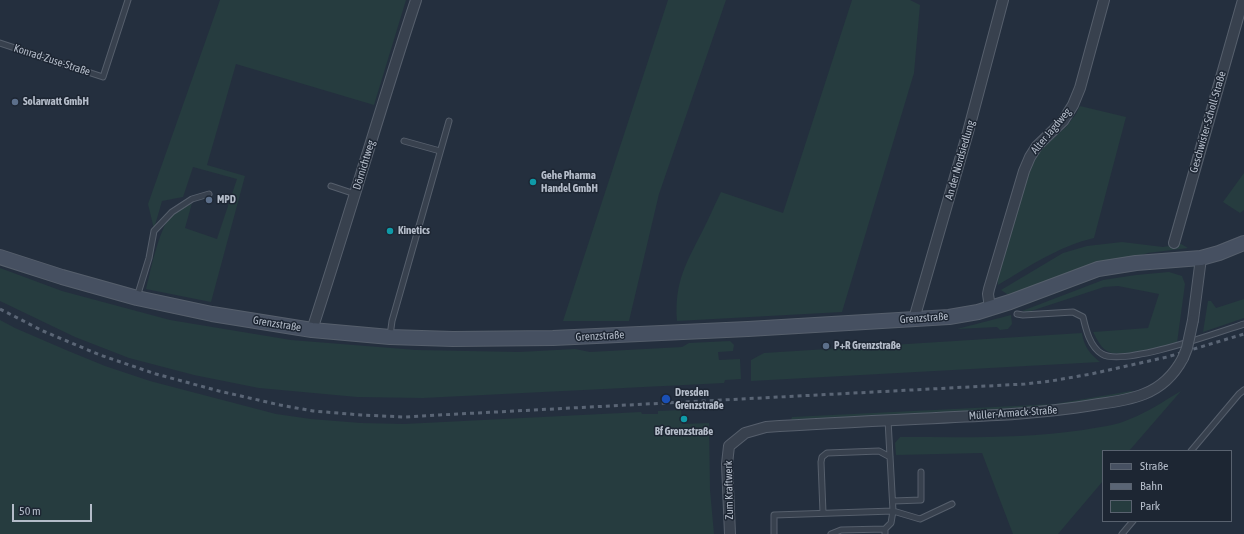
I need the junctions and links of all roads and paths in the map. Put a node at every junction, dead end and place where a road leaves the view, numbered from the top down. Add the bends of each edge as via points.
1 (128, 0) edge
2 (416, 0) edge
3 (1003, 0) edge
4 (1104, 0) edge
5 (1243, 0) edge
6 (0, 43) edge
7 (449, 121) dead end
8 (404, 141) dead end
9 (440, 151) junction
10 (331, 186) dead end
11 (209, 194) dead end
12 (355, 194) junction
13 (1244, 242) edge
14 (1174, 243) dead end
15 (0, 258) edge
16 (1201, 258) junction
17 (137, 298) junction
18 (990, 308) junction
19 (1017, 314) dead end
20 (914, 320) junction
21 (1244, 324) edge
22 (312, 330) junction
23 (390, 337) junction
24 (1244, 390) edge
25 (888, 420) junction
26 (730, 446) joint
27 (1193, 450) edge
28 (890, 457) junction
29 (921, 472) dead end
30 (892, 501) junction
31 (952, 504) dead end
32 (893, 511) junction
33 (823, 513) junction
34 (1132, 522) edge
35 (885, 532) edge
36 (730, 534) edge
37 (774, 534) edge
38 (831, 534) edge
39 (1122, 534) edge

1 - 6 lane, Konrad-Zuse-Straße via 103,77
2 - 12 street, Dörnichtweg
3 - 20 street, An der Nordsiedlung
4 - 18 street, Alter Jagdweg via 1073,105 1063,121 1037,146 1024,171 989,289
5 - 14 street, Geschwister-Scholl-Straße
7 - 9 lane
8 - 9 lane
9 - 23 lane via 392,321
10 - 12 lane
11 - 17 lane via 192,199 172,212 154,231
12 - 22 street, Dörnichtweg
13 - 16 main road, Grenzstraße
15 - 17 main road, Grenzstraße
16 - 18 main road, Grenzstraße via 1098,269
16 - 25 street, Müller-Armack-Straße, bridge via 1193,320 1185,353 1176,370 1155,389 1124,400 1084,407
17 - 22 main road, Grenzstraße via 212,314
18 - 20 main road, Grenzstraße via 955,316
19 - 21 lane via 1073,312 1083,317 1087,333 1097,350 1110,358 1146,353
20 - 23 main road, Grenzstraße via 553,338
22 - 23 main road, Grenzstraße
24 - 27 lane
25 - 26 street, Müller-Armack-Straße via 766,427 745,433
25 - 28 lane
26 - 36 street, Zum Kraftwerk via 727,464
28 - 30 lane
28 - 33 lane via 879,451 827,453 822,457
29 - 30 lane via 921,500
30 - 32 lane
31 - 32 lane via 920,519
32 - 33 lane
32 - 35 lane via 891,523
33 - 37 lane via 774,515
34 - 39 lane
35 - 38 lane via 841,530

